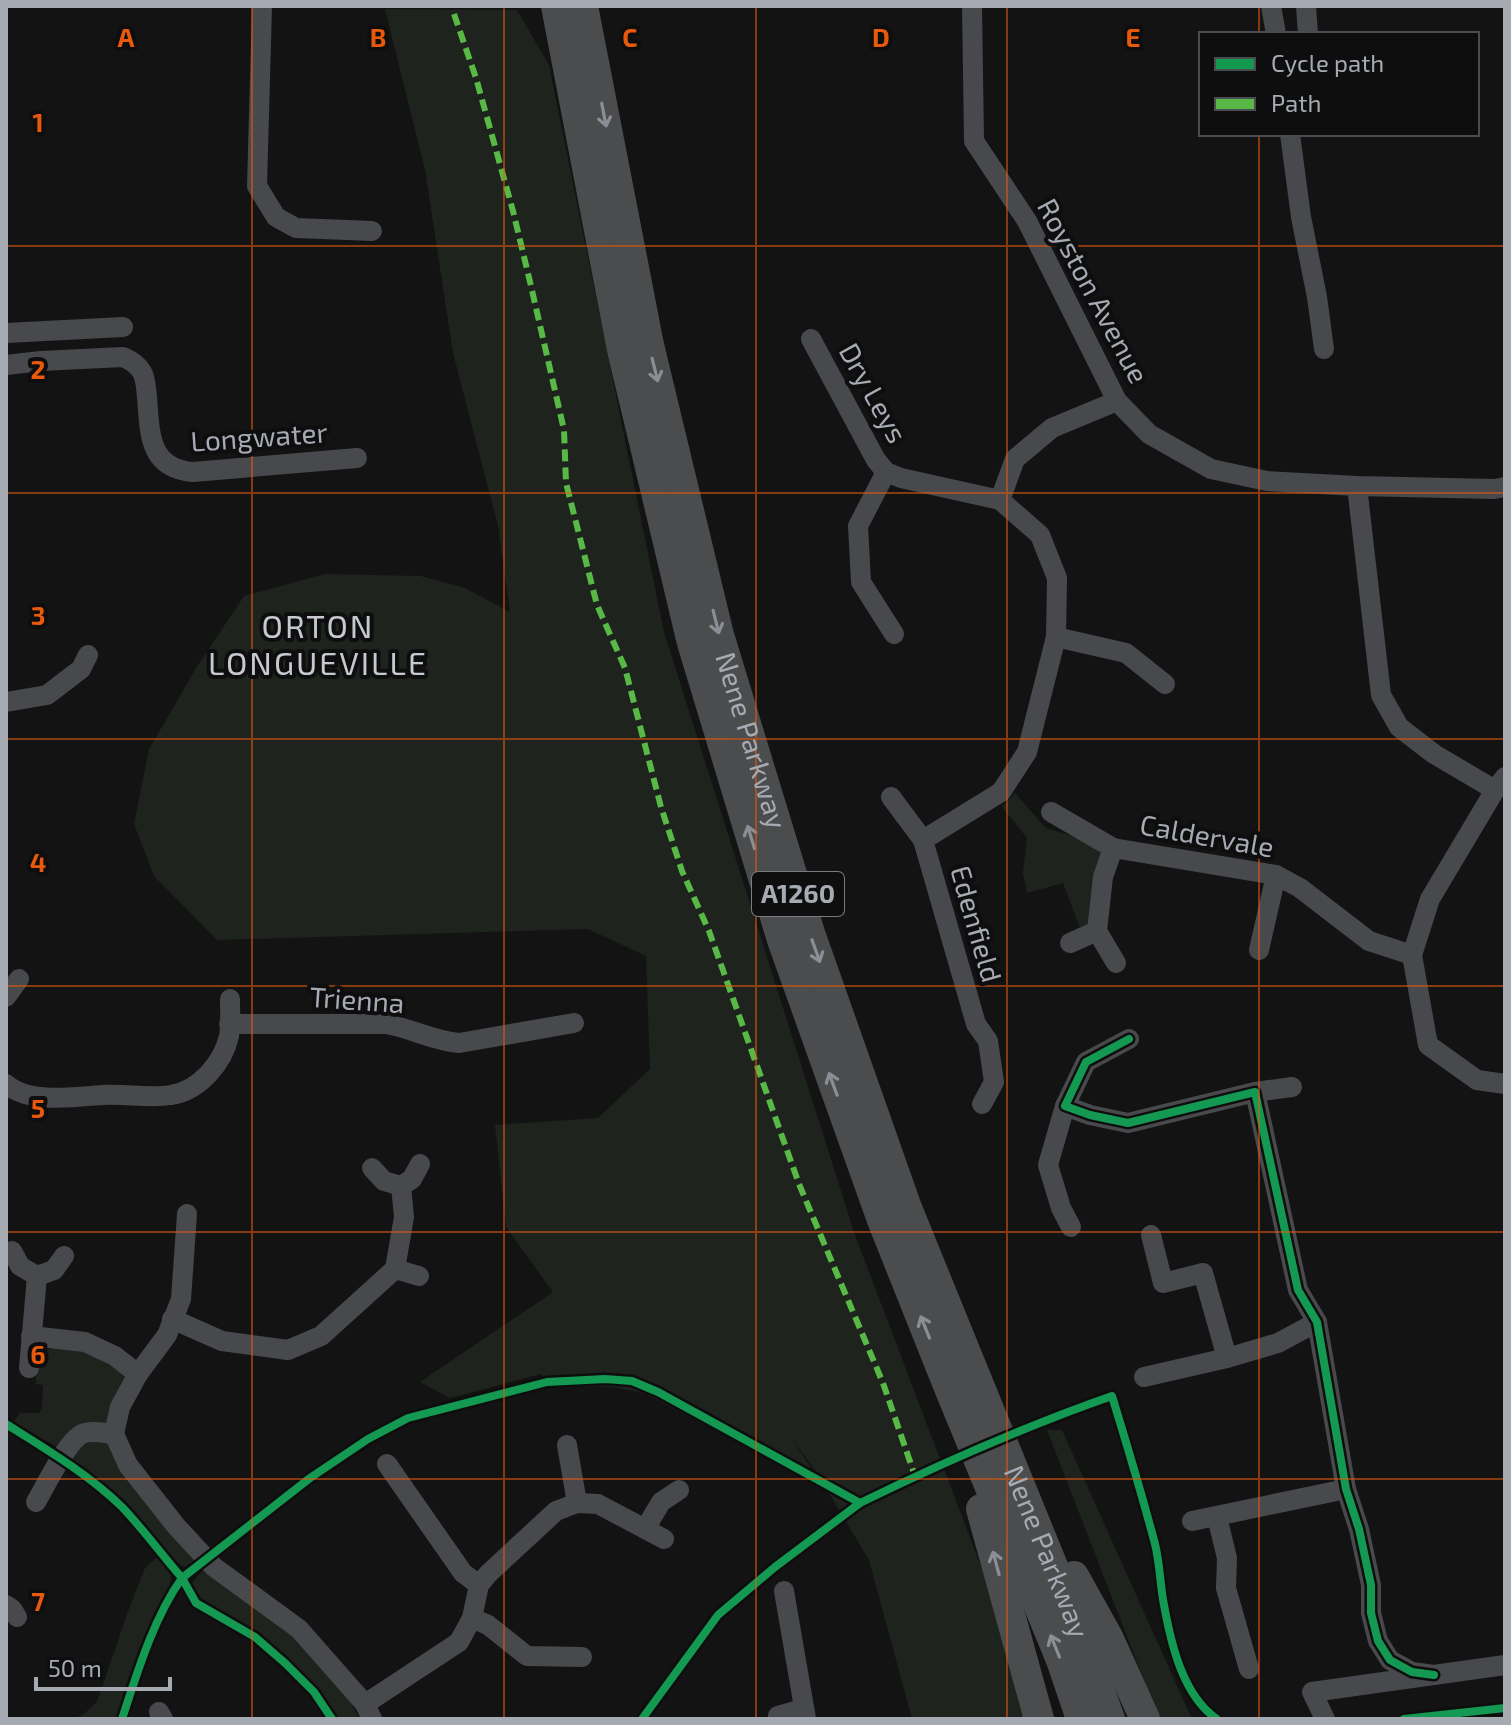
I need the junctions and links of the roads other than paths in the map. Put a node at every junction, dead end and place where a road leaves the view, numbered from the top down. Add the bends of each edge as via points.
1 (262, 6) edge
2 (556, 6) edge
3 (583, 6) edge
4 (972, 6) edge
5 (1271, 6) edge
6 (1306, 6) edge
7 (1276, 32) edge
8 (1308, 32) edge
9 (575, 39) junction
10 (1290, 136) edge
11 (372, 231) dead end
12 (123, 327) dead end
13 (6, 333) edge
14 (811, 339) dead end
15 (1324, 349) dead end
16 (6, 365) edge
17 (1117, 401) junction
18 (357, 458) dead end
19 (886, 472) junction
20 (1357, 486) junction
21 (1505, 487) edge
22 (1000, 500) junction
23 (894, 634) dead end
24 (1056, 637) junction
25 (88, 655) dead end
26 (1165, 684) dead end
27 (6, 702) edge
28 (1500, 783) edge
29 (891, 797) dead end
30 (1051, 812) dead end
31 (923, 840) junction
32 (1113, 848) junction
33 (1276, 875) junction
34 (1097, 931) junction
35 (1070, 943) dead end
36 (1259, 950) dead end
37 (1412, 955) junction
38 (1116, 963) dead end
39 (19, 979) dead end
40 (6, 997) edge
41 (230, 999) dead end
42 (574, 1023) dead end
43 (229, 1024) junction
44 (1129, 1039) dead end
45 (6, 1084) edge
46 (1505, 1084) edge
47 (1292, 1087) dead end
48 (1255, 1092) junction
49 (982, 1104) dead end
50 (1065, 1106) junction
51 (420, 1164) dead end
52 (372, 1168) dead end
53 (401, 1186) junction
54 (187, 1214) dead end
55 (1071, 1227) dead end
56 (1151, 1235) dead end
57 (12, 1251) dead end
58 (64, 1256) dead end
59 (395, 1269) junction
60 (37, 1276) junction
61 (419, 1276) dead end
62 (172, 1319) junction
63 (1317, 1322) junction
64 (31, 1336) junction
65 (1227, 1358) junction
66 (29, 1368) dead end
67 (138, 1374) junction
68 (1144, 1377) dead end
69 (947, 1383) junction
70 (114, 1434) junction
71 (567, 1445) dead end
72 (387, 1464) dead end
73 (1021, 1484) junction
74 (1346, 1489) junction
75 (679, 1490) dead end
76 (36, 1502) dead end
77 (577, 1503) junction
78 (1217, 1517) junction
79 (1192, 1521) dead end
80 (645, 1529) junction
81 (664, 1539) dead end
82 (479, 1585) junction
83 (784, 1591) dead end
84 (472, 1618) junction
85 (582, 1657) dead end
86 (1505, 1665) edge
87 (1249, 1669) dead end
88 (1434, 1675) junction
89 (368, 1712) edge
90 (804, 1714) edge
91 (778, 1716) dead end
92 (1039, 1719) edge
93 (1081, 1719) edge
94 (1110, 1719) edge
95 (1145, 1719) edge
96 (1325, 1719) edge

1 - 11 street via 257,186 276,217 296,228
2 - 9 highway, Nene Parkway / A1260
3 - 9 highway, Nene Parkway / A1260
4 - 17 street, Royston Avenue via 974,141 1027,221
5 - 7 street
6 - 8 street
69 -> 9 highway, Nene Parkway / A1260 via 882,1220 782,940 692,643 622,350
9 -> 73 highway, Nene Parkway / A1260 via 724,650 810,933 902,1194
10 - 15 street
12 - 13 street
14 - 19 street, Dry Leys
16 - 18 street, Longwater via 123,357 132,361 146,383 156,453 177,471
17 - 20 street, Royston Avenue via 1149,434 1211,469 1267,481
17 - 22 street via 1052,428 1024,451 1015,459
19 - 22 street, Dry Leys
19 - 23 street, Dry Leys via 858,526 861,582
20 - 21 street, Royston Avenue
20 - 28 street via 1381,695 1399,727 1434,754
22 - 24 street, Dry Leys via 1040,535 1057,578
24 - 26 street via 1126,653
24 - 31 street, Edenfield via 1027,752 1001,792
25 - 27 street via 81,669 47,695
28 - 37 street via 1430,899
29 - 31 street, Edenfield
30 - 32 street, Caldervale
31 - 49 street, Edenfield via 976,1024 988,1041 994,1082
32 - 33 street, Caldervale
32 - 34 street, Caldervale via 1103,877
33 - 36 street
33 - 37 street, Caldervale via 1369,941
34 - 35 street
34 - 38 street
37 - 46 street via 1428,1045 1477,1080
39 - 40 street
41 - 43 street
42 - 43 street, Trienna via 459,1043 386,1024
43 - 45 street via 229,1037 214,1069 173,1095 77,1099 27,1095
44 - 50 street via 1086,1062
47 - 48 street
48 - 50 street via 1128,1123
48 - 63 street via 1298,1290
50 - 55 street via 1048,1165
51 - 53 street
52 - 53 street via 384,1181
53 - 59 street via 404,1217
54 - 62 street via 181,1299
56 - 65 street via 1163,1283 1203,1273
57 - 60 street via 20,1266
58 - 60 street via 54,1270
59 - 61 street
59 - 62 street via 321,1336 288,1350 222,1341
60 - 64 street
62 - 67 street via 167,1335
63 - 65 street via 1278,1343
63 - 74 street
64 - 66 street
64 - 67 street via 85,1342
65 - 68 street
67 - 70 street via 120,1407
92 -> 69 highway
93 -> 69 highway, Nene Parkway / A1260
70 - 76 street via 82,1434
70 - 89 street via 128,1465 176,1526 214,1567 299,1629
71 - 77 street
72 - 82 street via 463,1573
73 - 94 highway, Nene Parkway / A1260
73 - 95 highway via 1108,1637
74 - 78 street
74 - 88 street via 1371,1585 1378,1641 1390,1660 1412,1672
75 - 80 street via 661,1502
77 - 80 street via 598,1504
77 - 82 street via 556,1511
78 - 79 street
78 - 87 street via 1227,1558 1226,1588
80 - 81 street
82 - 84 street
83 - 90 street
84 - 85 street via 527,1656
84 - 89 street via 459,1642
86 - 88 street
88 - 96 street via 1312,1692
90 - 91 street

